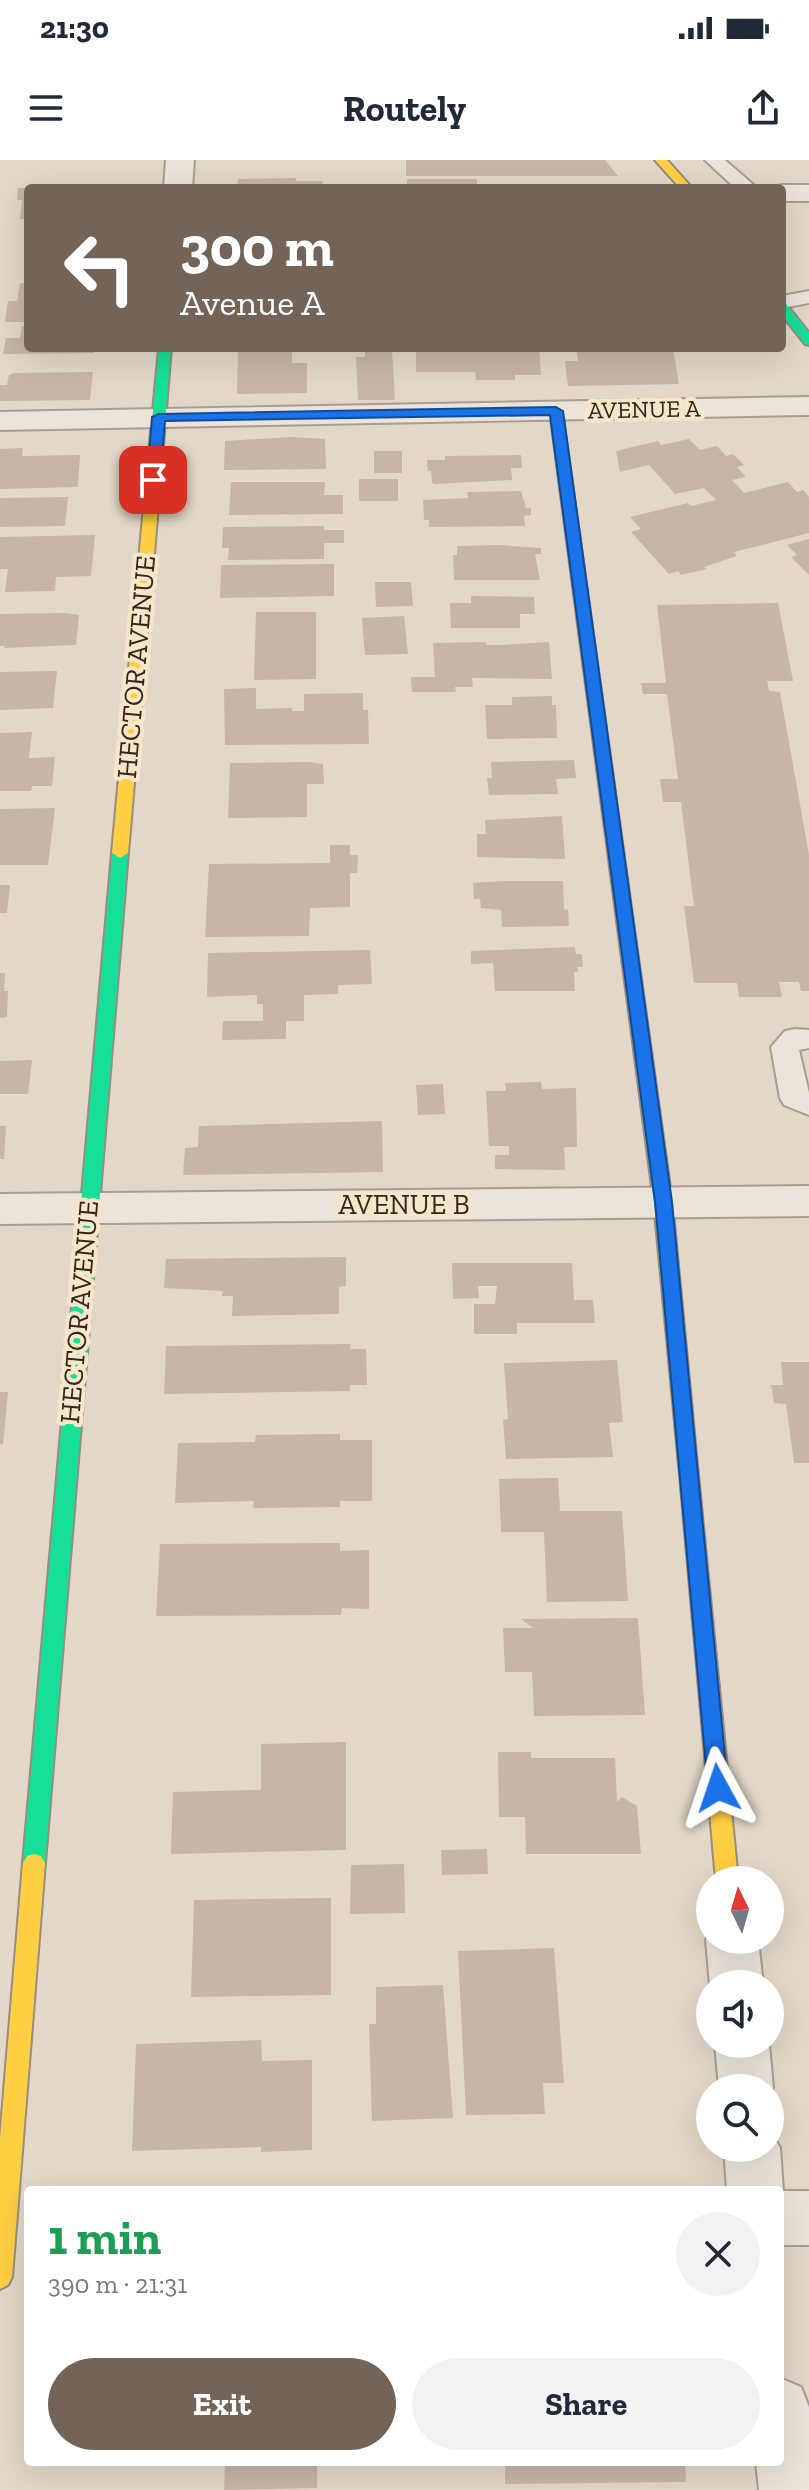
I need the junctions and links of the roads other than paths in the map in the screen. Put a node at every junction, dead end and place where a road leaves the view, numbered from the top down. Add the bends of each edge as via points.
1 (180, 160) edge
2 (661, 160) edge
3 (714, 160) edge
4 (178, 184) edge
5 (682, 184) edge
6 (742, 184) edge
7 (786, 193) edge
8 (809, 193) edge
9 (809, 297) edge
10 (786, 304) edge
11 (786, 310) edge
12 (809, 341) edge
13 (165, 352) edge
14 (809, 406) edge
15 (556, 411) junction
16 (159, 417) junction
17 (0, 421) edge
18 (809, 1039) edge
19 (809, 1105) edge
20 (809, 1201) edge
21 (663, 1202) junction
22 (88, 1206) junction
23 (0, 1209) edge
24 (726, 1866) edge
25 (753, 2162) edge
26 (755, 2186) edge
27 (784, 2218) edge
28 (809, 2218) edge
29 (8, 2252) edge
30 (784, 2444) edge
31 (789, 2490) edge

1 - 4 street
2 - 5 street
3 - 6 lane
7 - 8 street
9 - 10 lane
11 - 12 street
13 - 16 street, HECTOR AVENUE
14 - 15 street, AVENUE A
15 - 16 street, AVENUE A
15 - 21 street
16 - 17 street, AVENUE A
16 - 22 street, HECTOR AVENUE
18 - 19 lane via 795,1038 785,1047 794,1098
20 - 21 street, AVENUE B
21 - 22 street, AVENUE B
21 - 24 street
22 - 23 street, AVENUE B
22 - 29 street, HECTOR AVENUE
25 - 26 street
27 - 28 street
30 - 31 street

